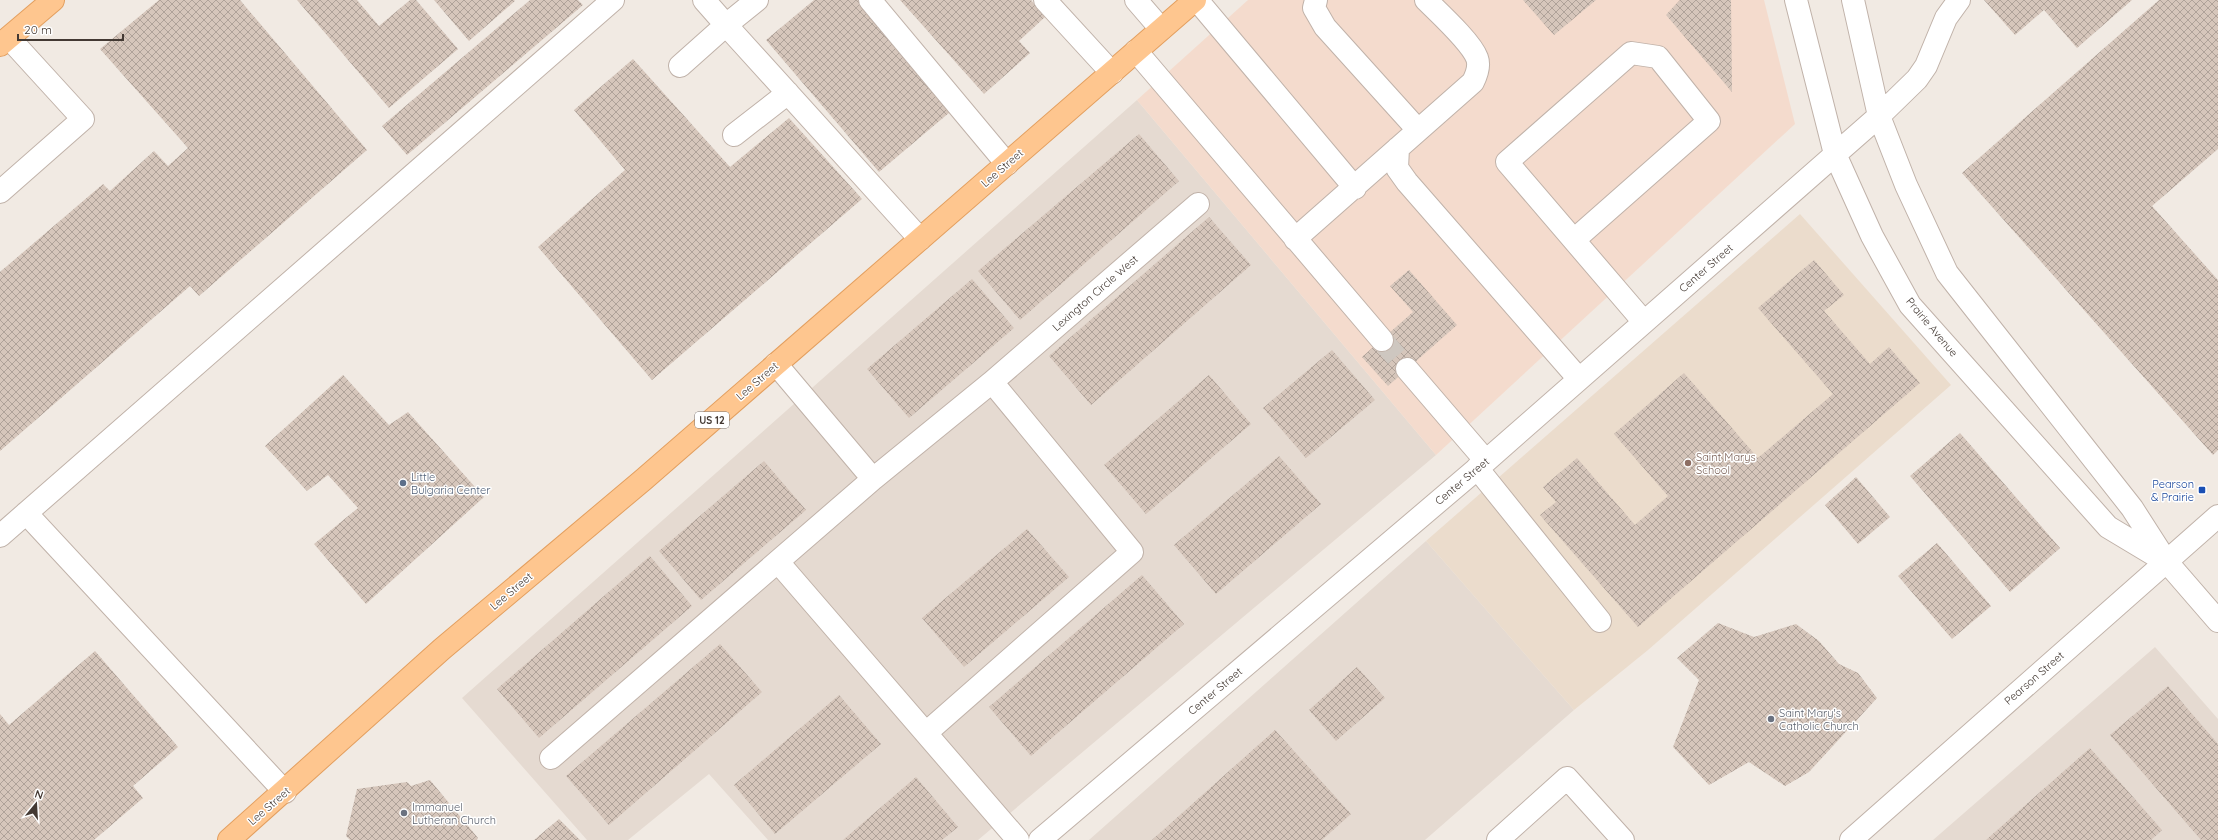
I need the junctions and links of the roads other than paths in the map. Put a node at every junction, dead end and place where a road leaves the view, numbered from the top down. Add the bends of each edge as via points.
1 (53, 0) edge
2 (613, 0) edge
3 (704, 0) edge
4 (757, 0) edge
5 (870, 0) edge
6 (1045, 0) edge
7 (1136, 0) edge
8 (1196, 0) edge
9 (1316, 0) edge
10 (1426, 0) edge
11 (1796, 0) edge
12 (1853, 0) edge
13 (1959, 0) edge
14 (726, 24) junction
15 (1162, 29) junction
16 (4, 41) edge
17 (1136, 51) junction
18 (680, 66) dead end
19 (1112, 72) junction
20 (788, 93) junction
21 (1878, 116) junction
22 (1418, 130) junction
23 (734, 136) dead end
24 (1398, 148) junction
25 (1835, 154) junction
26 (1007, 164) junction
27 (1354, 188) junction
28 (0, 192) edge
29 (1198, 204) dead end
30 (920, 239) junction
31 (1295, 239) junction
32 (1574, 240) junction
33 (1644, 322) junction
34 (1382, 340) tunnel mouth
35 (776, 364) junction
36 (1407, 369) tunnel mouth
37 (1579, 379) junction
38 (992, 382) junction
39 (1482, 464) junction
40 (873, 479) junction
41 (26, 513) junction
42 (2218, 516) edge
43 (0, 536) edge
44 (2166, 561) junction
45 (778, 562) junction
46 (1600, 621) dead end
47 (2218, 621) edge
48 (926, 733) junction
49 (550, 758) dead end
50 (285, 792) junction
51 (229, 840) edge
52 (1018, 840) edge
53 (1040, 840) edge
54 (1498, 840) edge
55 (1623, 840) edge
56 (1851, 840) edge

1 - 16 main road
2 - 41 street
3 - 14 street
4 - 14 street
5 - 26 street
6 - 19 street
7 - 15 street
8 - 15 main road, Lee Street / US 12
8 - 27 street
9 - 22 street via 1314,8 1325,28
10 - 22 street via 1470,48 1477,58 1478,71 1473,82
11 - 25 street, Prairie Avenue
12 - 21 street, Prairie Avenue
13 - 21 street, Center Street via 1946,18 1926,66 1917,79
14 - 18 street
14 - 20 street
15 - 17 main road, Lee Street / US 12
16 - 28 street via 83,119
17 - 19 main road, Lee Street / US 12
17 - 31 street
19 - 26 main road, Lee Street / US 12
20 - 23 street
20 - 30 street
21 - 25 street, Center Street
21 - 44 street, Prairie Avenue via 1906,185 1947,273 2132,508
22 - 24 street
24 - 27 street
24 - 37 street via 1397,168 1407,182
25 - 33 street, Center Street
25 - 44 street, Prairie Avenue via 1872,236 1910,304 2108,527
26 - 30 main road, Lee Street / US 12
27 - 31 street
29 - 38 street, Lexington Circle West
30 - 35 main road, Lee Street / US 12
31 - 34 street
32 - 32 street via 1507,162 1631,53 1658,57 1709,121
32 - 33 street
33 - 37 street, Center Street
35 - 40 street
35 - 50 main road, Lee Street / US 12 via 442,649
36 - 39 street
37 - 39 street, Center Street
38 - 40 street, Lexington Circle West
38 - 48 street via 1132,552
39 - 46 street
39 - 53 street, Center Street
40 - 45 street, Lexington Circle West
41 - 43 street
41 - 50 street
42 - 44 street, Pearson Street
44 - 47 street, Prairie Avenue
44 - 56 street, Pearson Street
45 - 48 street
45 - 49 street, Lexington Circle West
48 - 52 street
50 - 51 main road, Lee Street / US 12
54 - 55 street via 1567,778

